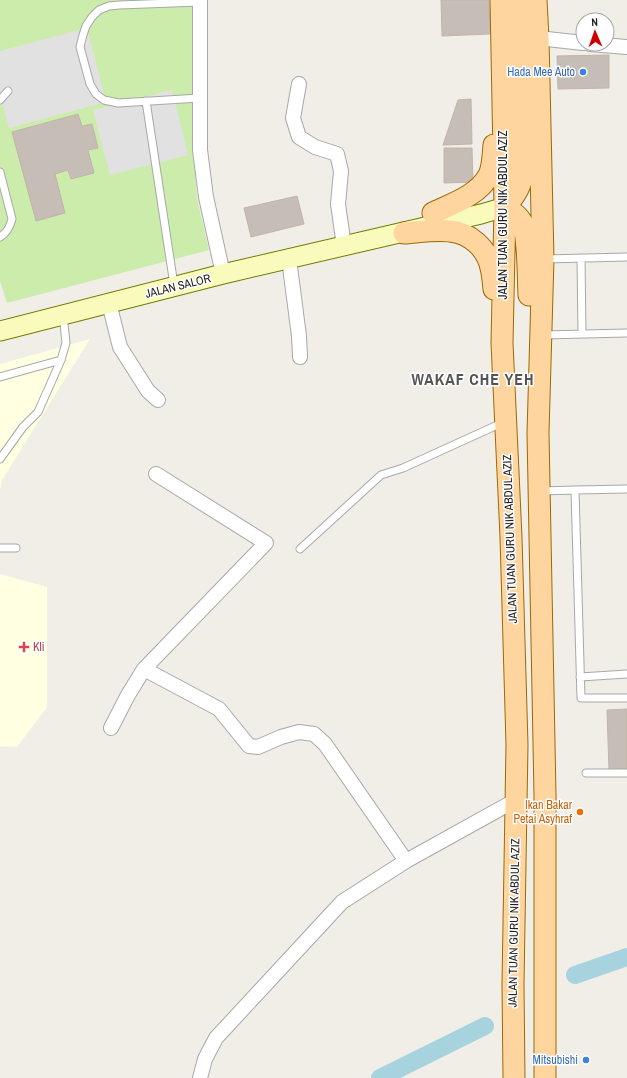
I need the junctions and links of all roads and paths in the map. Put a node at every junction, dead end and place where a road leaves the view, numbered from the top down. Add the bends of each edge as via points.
1 (501, 0) edge
2 (522, 0) edge
3 (536, 0) edge
4 (200, 1) edge
5 (538, 38) junction
6 (575, 42) edge
7 (615, 46) edge
8 (502, 47) junction
9 (627, 47) edge
10 (299, 84) dead end
11 (8, 91) dead end
12 (200, 98) junction
13 (0, 100) edge
14 (146, 101) junction
15 (0, 172) edge
16 (505, 207) junction
17 (433, 213) junction
18 (404, 233) junction
19 (0, 237) edge
20 (350, 244) junction
21 (627, 257) edge
22 (582, 258) junction
23 (289, 259) junction
24 (543, 259) junction
25 (223, 274) junction
26 (174, 287) junction
27 (109, 303) junction
28 (63, 315) junction
29 (0, 331) edge
30 (627, 333) edge
31 (582, 334) junction
32 (540, 335) junction
33 (502, 343) junction
34 (300, 357) dead end
35 (61, 360) junction
36 (0, 377) edge
37 (158, 400) dead end
38 (505, 421) junction
39 (538, 433) junction
40 (0, 459) edge
41 (156, 474) dead end
42 (627, 489) edge
43 (575, 490) junction
44 (539, 491) junction
45 (0, 548) edge
46 (16, 548) dead end
47 (300, 550) dead end
48 (144, 669) junction
49 (627, 674) edge
50 (580, 677) junction
51 (627, 698) edge
52 (111, 728) dead end
53 (586, 773) dead end
54 (627, 774) edge
55 (516, 800) junction
56 (406, 861) junction
57 (200, 1078) edge
58 (514, 1078) edge
59 (546, 1078) edge

1 - 8 main road, JALAN TUAN GURU NIK ABDUL AZIZ
2 - 16 main road via 524,168 516,195
3 - 5 main road
4 - 12 street
4 - 14 lane via 109,6 100,10 86,26 80,47 90,84 96,94 104,100 118,103
5 - 6 street
5 - 24 main road
7 - 9 street
8 - 16 main road, JALAN TUAN GURU NIK ABDUL AZIZ
8 - 17 main road via 493,159 489,175 480,187 466,197
10 - 20 street via 293,118 299,137 315,147 337,154 341,171 338,204
11 - 13 lane
12 - 14 lane
12 - 25 street via 200,150 206,197
14 - 26 lane
15 - 19 lane via 12,219 7,232
16 - 17 main road, JALAN SALOR via 492,202 481,202
16 - 18 main road, JALAN SALOR
16 - 33 main road, JALAN TUAN GURU NIK ABDUL AZIZ
16 - 39 main road via 516,214 522,222 525,234
17 - 20 main road, JALAN SALOR
18 - 20 main road, JALAN SALOR
18 - 33 main road via 450,231 466,235 477,242 491,267
20 - 23 main road, JALAN SALOR
21 - 22 lane
22 - 24 lane
22 - 31 lane
23 - 25 main road, JALAN SALOR
23 - 34 street
24 - 32 main road
25 - 26 main road, JALAN SALOR
26 - 27 main road, JALAN SALOR
27 - 28 main road, JALAN SALOR
27 - 37 street via 120,347 148,391
28 - 29 main road, JALAN SALOR
28 - 35 lane via 66,343
30 - 31 lane
31 - 32 lane
32 - 39 main road
33 - 38 main road, JALAN TUAN GURU NIK ABDUL AZIZ
35 - 36 lane
35 - 40 lane via 38,412 23,427
38 - 47 lane via 403,468 381,475
38 - 55 main road, JALAN TUAN GURU NIK ABDUL AZIZ via 517,746
39 - 44 main road
41 - 48 street via 266,543
42 - 43 lane
43 - 44 lane
43 - 50 lane
44 - 59 main road via 545,795
45 - 46 lane
48 - 52 street
48 - 56 street via 219,709 249,746 258,748 299,732 314,734 325,744
49 - 50 lane
50 - 51 lane via 581,698
53 - 54 lane
55 - 56 street
55 - 58 main road, JALAN TUAN GURU NIK ABDUL AZIZ
56 - 57 street via 342,902 216,1038 205,1059

